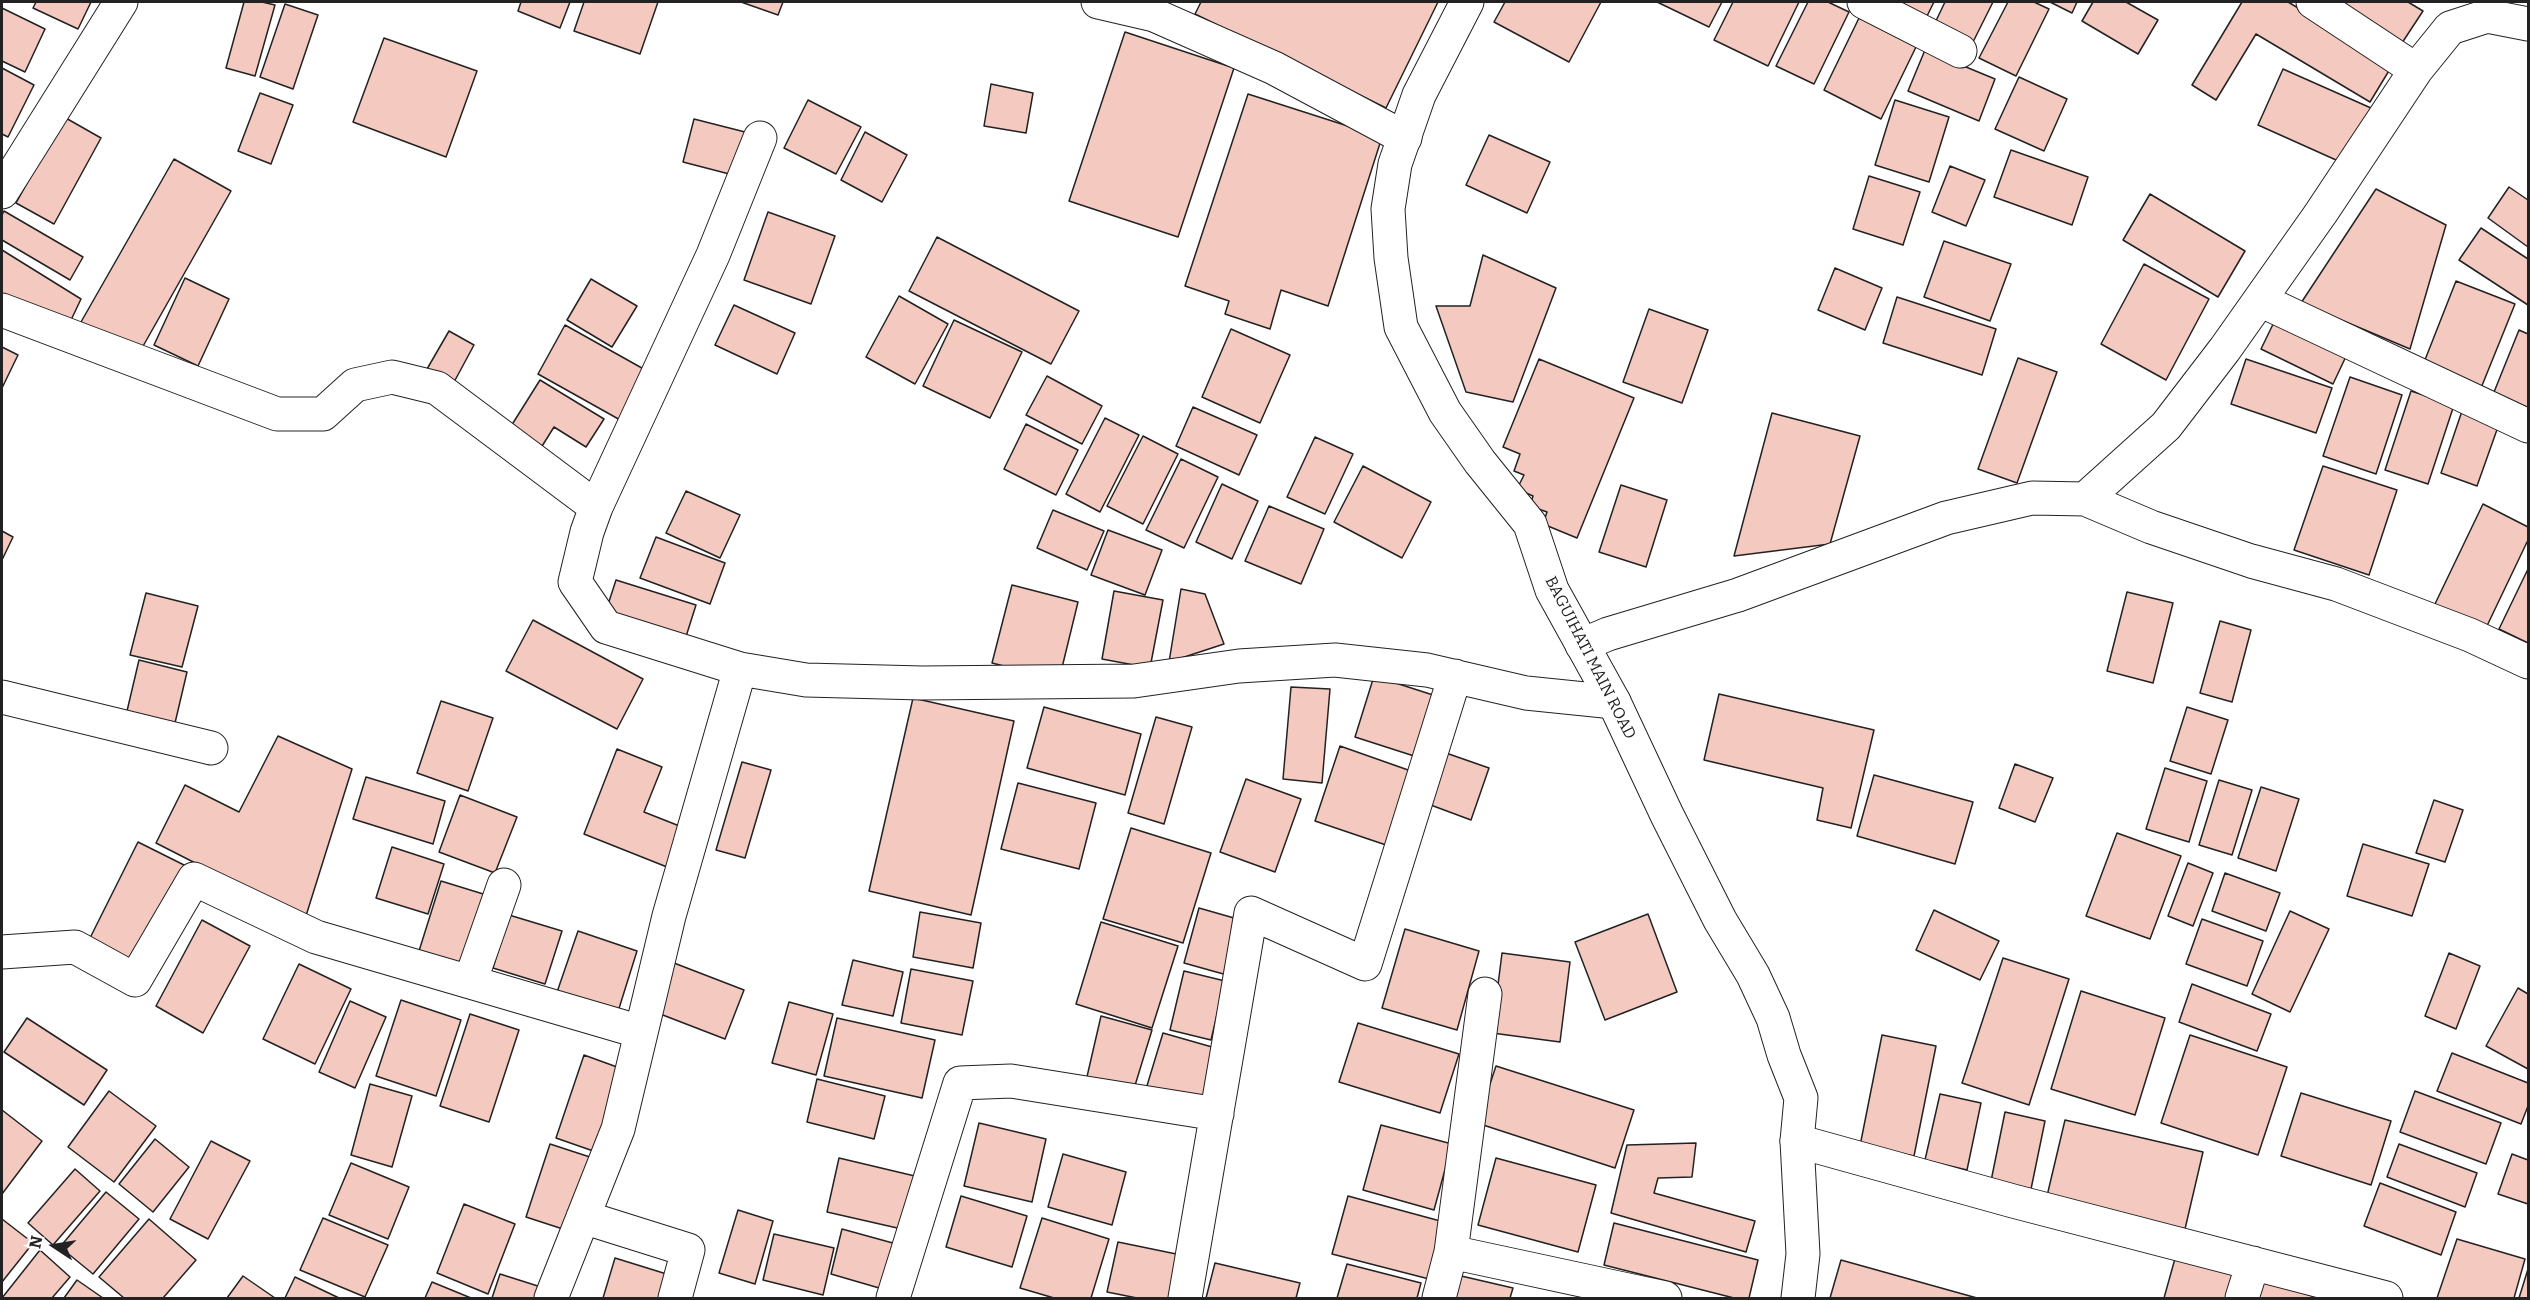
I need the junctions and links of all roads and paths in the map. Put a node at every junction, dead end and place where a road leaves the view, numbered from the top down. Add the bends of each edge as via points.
1 (121, 2) edge
2 (1098, 2) edge
3 (1467, 2) edge
4 (1864, 2) edge
5 (2313, 2) edge
6 (2529, 24) edge
7 (1960, 51) dead end
8 (2416, 70) junction
9 (760, 138) dead end
10 (1405, 138) junction
11 (2, 192) edge
12 (2260, 300) junction
13 (2, 310) edge
14 (2529, 426) edge
15 (2085, 499) junction
16 (596, 507) junction
17 (1582, 645) junction
18 (2529, 662) edge
19 (740, 669) junction
20 (1455, 676) junction
21 (2, 697) edge
22 (1614, 702) junction
23 (211, 748) dead end
24 (504, 885) dead end
25 (2, 952) edge
26 (470, 982) junction
27 (1485, 994) dead end
28 (641, 1032) junction
29 (1216, 1114) junction
30 (1797, 1141) junction
31 (583, 1218) junction
32 (1450, 1252) junction
33 (2253, 1263) junction
34 (2335, 1291) edge
35 (551, 1299) edge
36 (675, 1299) edge
37 (893, 1299) edge
38 (1185, 1299) edge
39 (1439, 1299) edge
40 (1665, 1299) edge
41 (1798, 1299) edge
42 (2242, 1299) edge
43 (2386, 1299) edge

1 - 11 street
2 - 10 street via 1154,15 1274,68
3 - 10 street, BAGUIHATI MAIN ROAD via 1419,95
4 - 7 street
5 - 8 street
6 - 8 street via 2487,16 2450,28
8 - 12 street
9 - 16 street via 713,255
10 - 17 street, BAGUIHATI MAIN ROAD via 1395,164 1388,210 1401,327 1445,412 1530,524 1552,590
12 - 14 street
12 - 15 street via 2166,426
13 - 16 street via 277,414 323,414 356,385 392,377 437,388
15 - 17 street via 2032,498 1946,518 1738,595
15 - 18 street via 2151,527 2336,584
16 - 19 street via 575,582 606,627
17 - 22 street, BAGUIHATI MAIN ROAD
19 - 20 street via 806,680 1134,681 1239,666 1335,660
19 - 28 street via 669,916
20 - 22 street via 1526,693
20 - 29 street via 1365,964 1251,913
21 - 23 street
22 - 30 street, BAGUIHATI MAIN ROAD via 1672,825 1773,1018 1801,1098
24 - 26 street
25 - 26 street via 75,947 135,980 194,879 316,937
26 - 28 street
27 - 32 street
28 - 31 street via 618,1129
29 - 37 street via 1011,1081 960,1083
29 - 38 street
30 - 33 street
30 - 41 street, BAGUIHATI MAIN ROAD via 1803,1254
31 - 35 street
31 - 36 street via 688,1250
32 - 39 street
32 - 40 street
33 - 34 street
33 - 42 street
34 - 43 street

